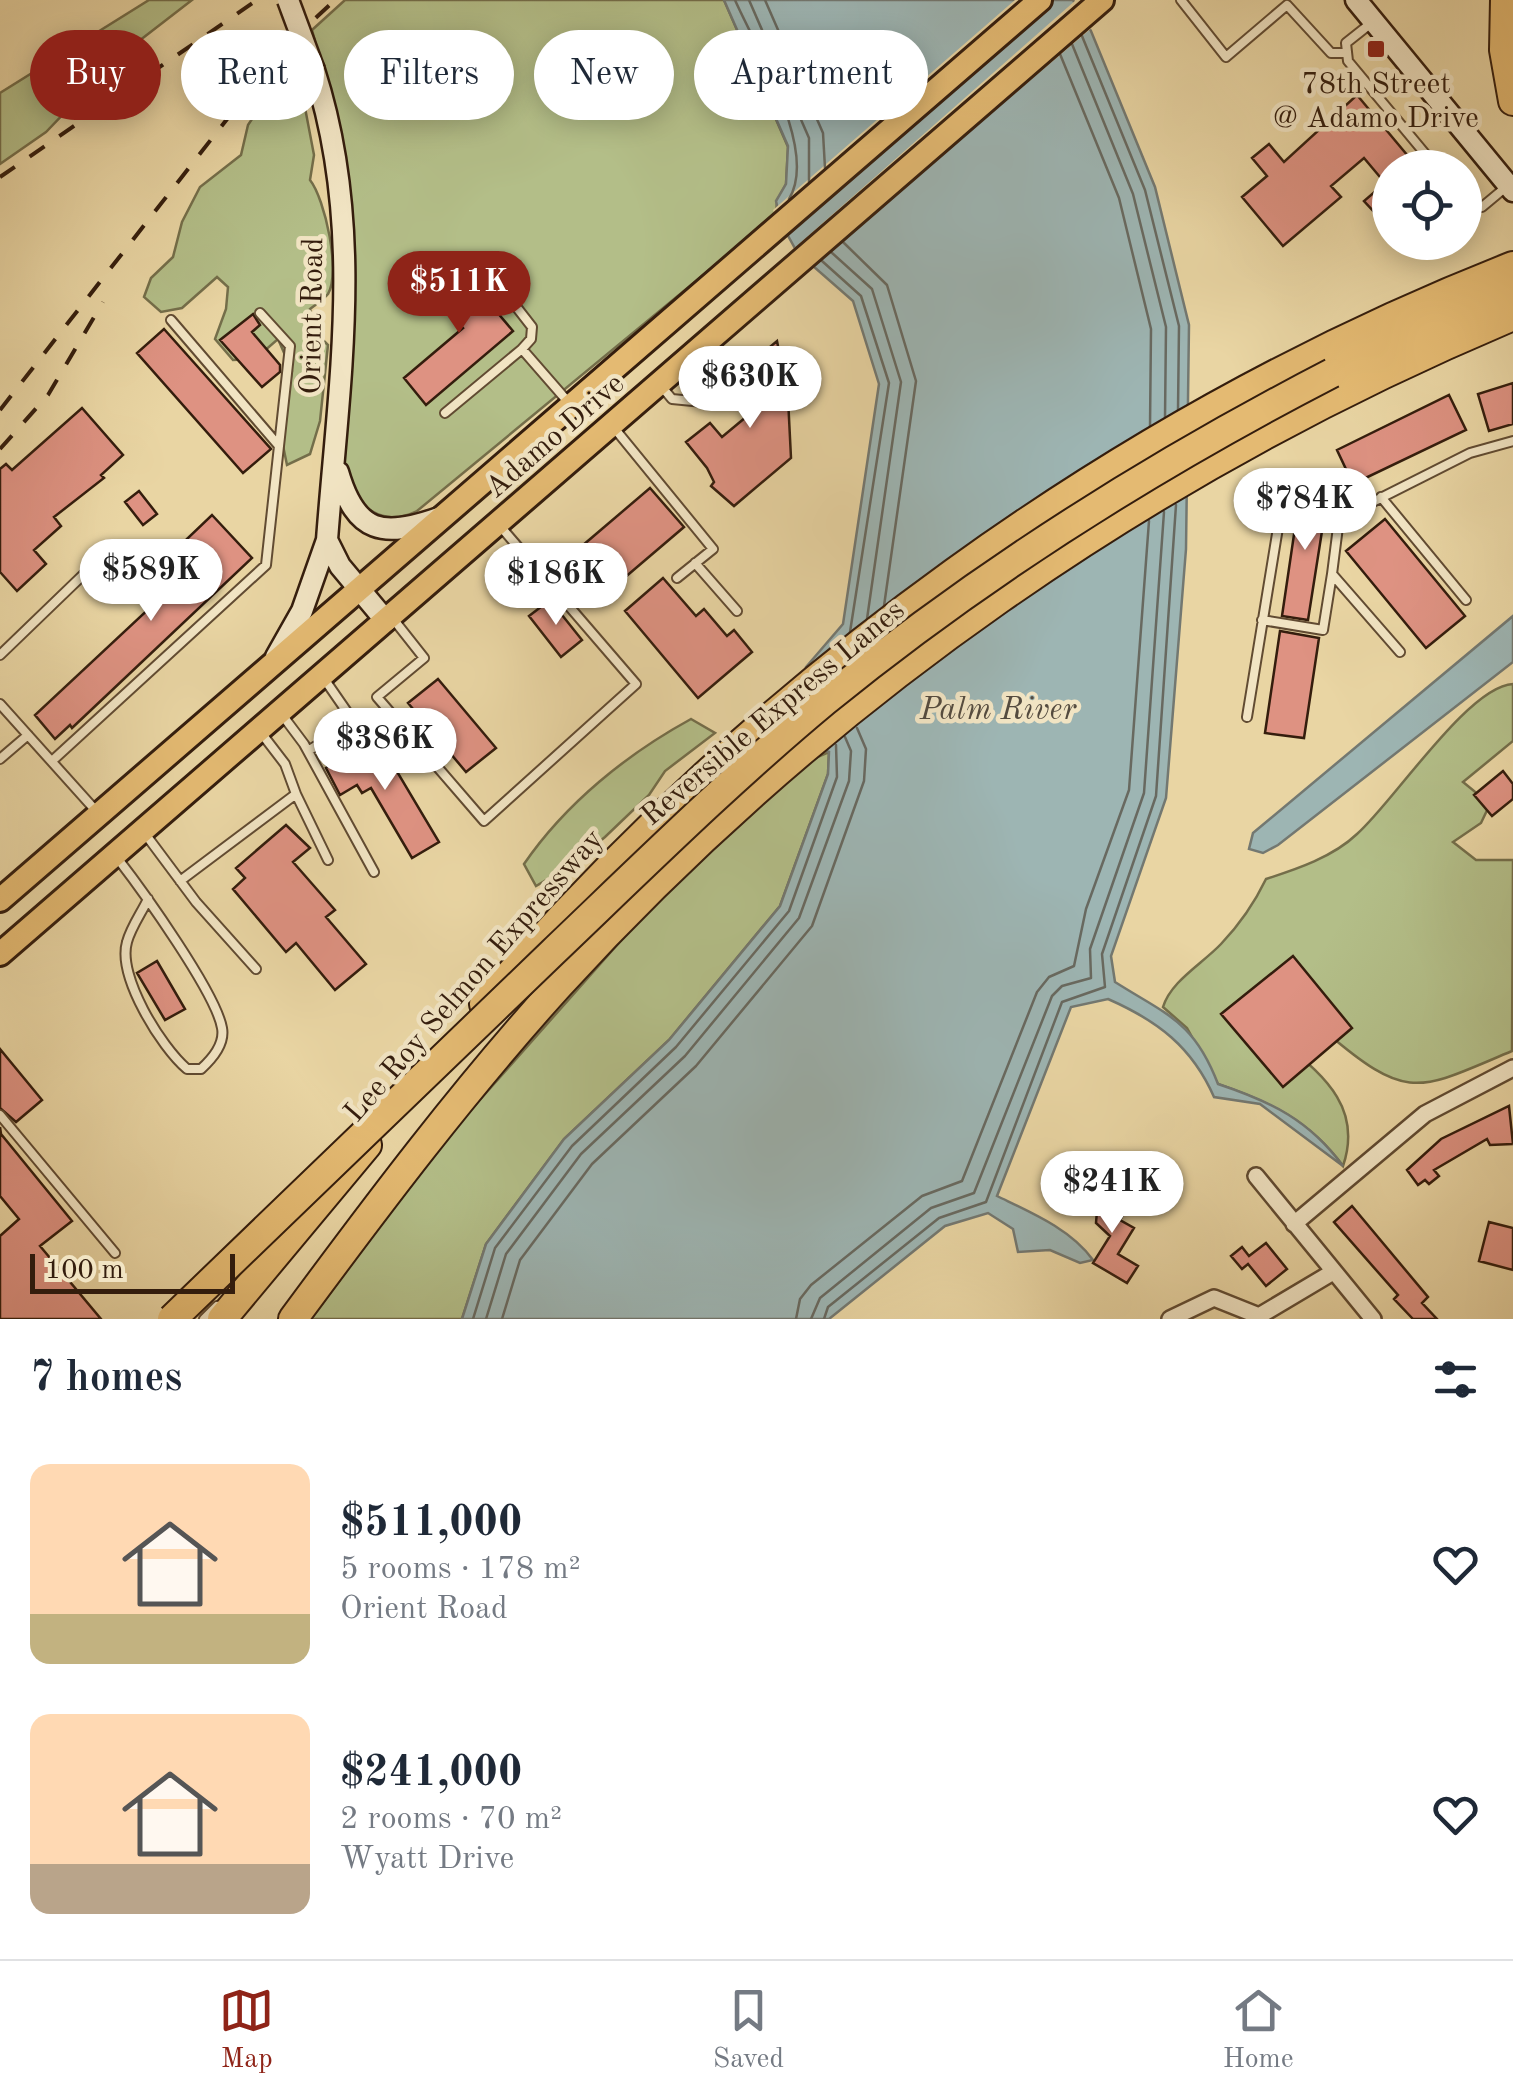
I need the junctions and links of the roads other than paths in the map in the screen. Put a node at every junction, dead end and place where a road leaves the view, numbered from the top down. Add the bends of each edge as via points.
1 (288, 0) edge
2 (1040, 0) edge
3 (1102, 0) edge
4 (1181, 0) edge
5 (1356, 0) edge
6 (1504, 0) edge
7 (1374, 21) junction
8 (1347, 53) junction
9 (1513, 101) edge
10 (1422, 150) edge
11 (1512, 187) edge
12 (1482, 207) edge
13 (1511, 273) edge
14 (511, 300) dead end
15 (260, 313) dead end
16 (1513, 316) edge
17 (171, 320) dead end
18 (522, 349) junction
19 (659, 384) junction
20 (703, 402) dead end
21 (572, 406) junction
22 (445, 413) dead end
23 (612, 426) junction
24 (1513, 441) edge
25 (279, 446) junction
26 (334, 461) junction
27 (1381, 497) junction
28 (1351, 512) junction
29 (445, 515) junction
30 (498, 524) junction
31 (328, 540) junction
32 (112, 547) dead end
33 (694, 564) junction
34 (1332, 574) junction
35 (676, 578) dead end
36 (360, 590) junction
37 (1466, 600) dead end
38 (736, 611) dead end
39 (389, 618) junction
40 (1262, 620) junction
41 (1400, 652) dead end
42 (0, 655) edge
43 (268, 670) junction
44 (322, 676) junction
45 (0, 704) edge
46 (280, 712) junction
47 (1247, 718) dead end
48 (259, 731) junction
49 (28, 735) junction
50 (308, 752) junction
51 (0, 759) edge
52 (52, 761) junction
53 (296, 794) junction
54 (100, 815) junction
55 (129, 844) junction
56 (328, 860) dead end
57 (374, 872) dead end
58 (180, 881) junction
59 (148, 898) junction
60 (0, 900) edge
61 (0, 954) edge
62 (256, 969) dead end
63 (1513, 1068) edge
64 (0, 1115) edge
65 (1256, 1176) dead end
66 (1294, 1224) junction
67 (115, 1253) dead end
68 (1333, 1272) junction
69 (260, 1273) junction
70 (172, 1319) edge
71 (204, 1319) edge
72 (222, 1319) edge
73 (294, 1319) edge
74 (1170, 1319) edge
75 (1373, 1319) edge

1 - 26 street, Orient Road, bridge via 333,128 346,254 345,360
2 - 21 main road, Adamo Drive
3 - 19 main road, Adamo Drive
4 - 8 lane via 1226,57 1288,6 1331,53
5 - 7 street
6 - 9 highway
7 - 8 lane via 1346,43
7 - 11 street
8 - 10 lane
11 - 12 lane
13 - 69 highway, Lee Roy Selmon Expressway via 1380,324 1120,464 981,554 750,736 572,904
13 - 70 highway, Reversible Express Lanes, bridge via 1199,444 1027,551 904,639 690,821
14 - 18 lane via 532,327
15 - 25 lane via 290,346
16 - 73 highway via 1320,404 1183,480 1029,577 794,756 557,987 432,1133
17 - 25 lane
18 - 21 lane
18 - 22 lane
19 - 20 lane via 672,399
19 - 23 main road, Adamo Drive
21 - 29 main road, Adamo Drive
23 - 30 main road, Adamo Drive
23 - 33 lane via 713,548
24 - 27 lane via 1470,453
25 - 52 lane via 266,566
26 - 29 street via 345,498 370,525 399,532
26 - 31 street, Orient Road
27 - 28 lane
27 - 37 lane
28 - 34 lane via 1340,519
28 - 40 lane via 1338,489 1322,478 1285,485
29 - 36 main road, Adamo Drive
30 - 39 main road, Adamo Drive
30 - 39 lane via 636,684 484,822 378,697 424,658
31 - 36 street
31 - 43 street, Orient Road via 302,611
32 - 42 lane
33 - 35 lane
33 - 38 lane
34 - 40 lane via 1323,630
34 - 41 lane
36 - 39 street
36 - 43 main road, Adamo Drive
39 - 44 main road, Adamo Drive
40 - 47 lane
43 - 54 main road, Adamo Drive
44 - 46 main road, Adamo Drive
44 - 50 lane via 354,722
45 - 49 lane
46 - 48 main road, Adamo Drive
46 - 50 lane
48 - 53 lane via 285,764
48 - 55 main road, Adamo Drive
49 - 51 lane
49 - 52 lane
50 - 57 lane
52 - 54 lane
53 - 56 lane
53 - 58 lane
54 - 55 main road
54 - 60 main road, Adamo Drive
55 - 58 lane
55 - 59 lane
55 - 61 main road, Adamo Drive
58 - 62 lane
59 - 59 lane via 224,1032 201,1068 187,1068 174,1057 125,966 126,942
63 - 66 street via 1425,1114
64 - 67 lane
65 - 66 street
66 - 68 street
68 - 74 street via 1258,1316 1214,1298
68 - 75 street
69 - 71 lane
69 - 72 highway, Lee Roy Selmon Expressway

